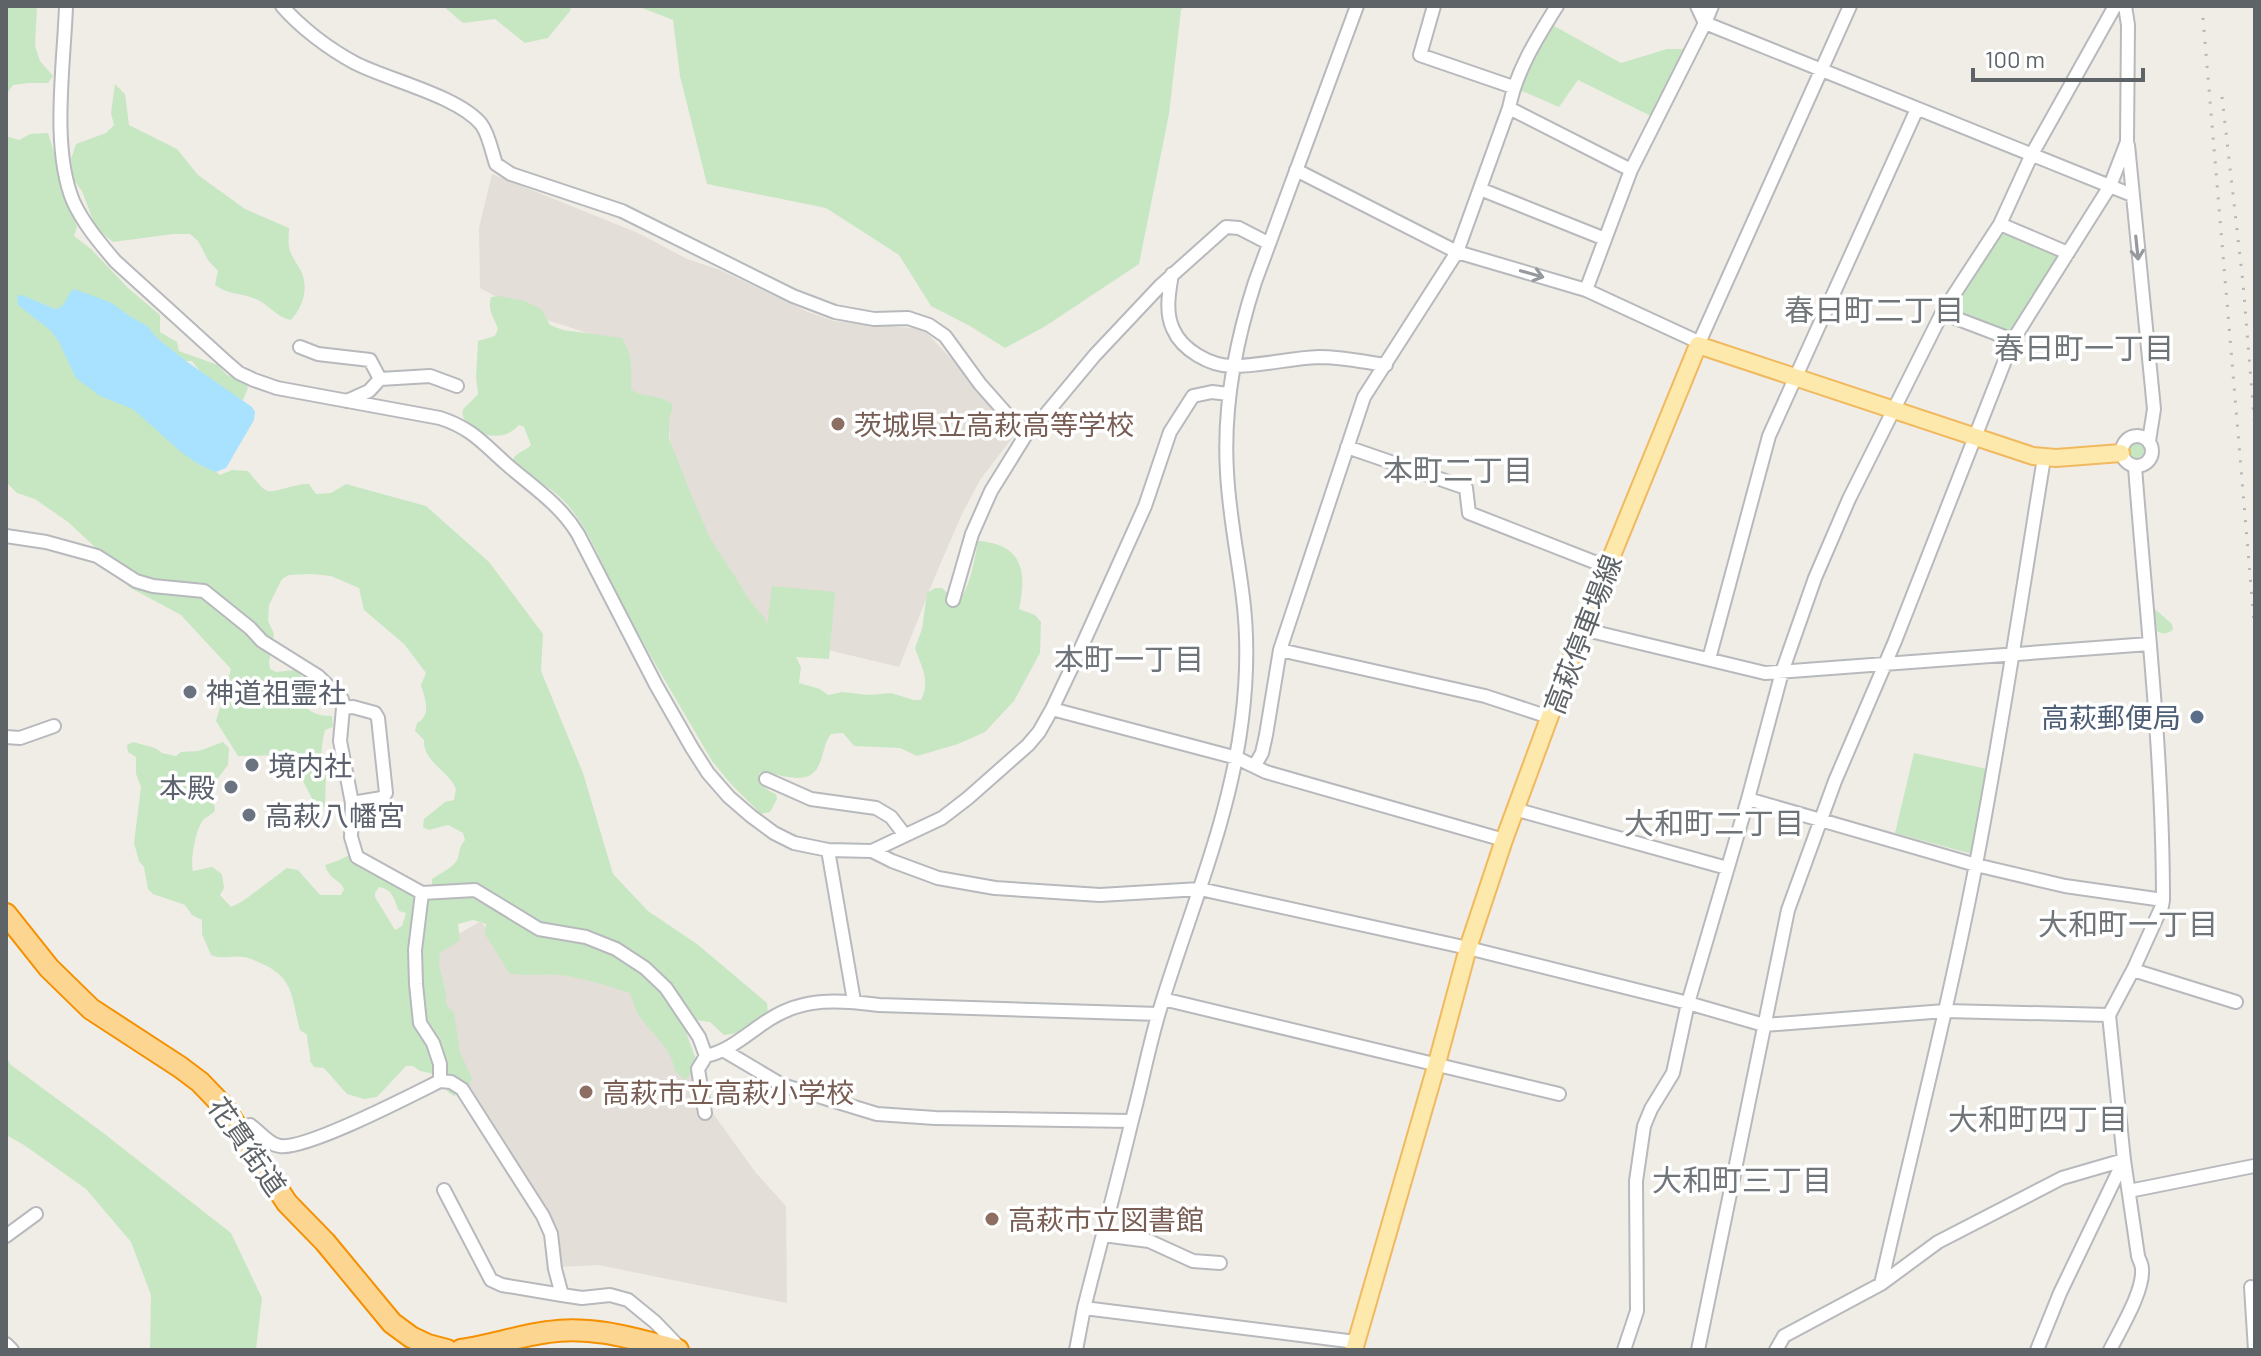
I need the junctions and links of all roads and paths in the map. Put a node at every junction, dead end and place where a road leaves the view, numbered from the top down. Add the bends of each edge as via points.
1 (66, 6) edge
2 (282, 6) edge
3 (1357, 6) edge
4 (1434, 6) edge
5 (1557, 6) edge
6 (1697, 6) edge
7 (1712, 6) edge
8 (1850, 6) edge
9 (2115, 6) edge
10 (2125, 6) edge
11 (1705, 23) junction
12 (1821, 71) junction
13 (1513, 87) junction
14 (1509, 108) junction
15 (1917, 109) junction
16 (2127, 142) junction
17 (2032, 154) junction
18 (1296, 170) junction
19 (1631, 170) junction
20 (2110, 186) junction
21 (1480, 189) junction
22 (2132, 195) junction
23 (2000, 224) junction
24 (1605, 239) junction
25 (1268, 243) junction
26 (1457, 252) junction
27 (2068, 253) junction
28 (1172, 274) junction
29 (1586, 290) junction
30 (1942, 313) junction
31 (2013, 340) junction
32 (1698, 345) junction
33 (300, 347) dead end
34 (1386, 365) junction
35 (1233, 366) junction
36 (1794, 377) junction
37 (380, 379) junction
38 (457, 386) dead end
39 (1228, 394) junction
40 (347, 401) junction
41 (1893, 409) junction
42 (1027, 433) junction
43 (1976, 438) junction
44 (2149, 441) junction
45 (1347, 447) junction
46 (2121, 453) junction
47 (2044, 458) junction
48 (2135, 467) junction
49 (6, 536) edge
50 (1607, 567) junction
51 (953, 600) dead end
52 (1582, 629) junction
53 (2149, 644) junction
54 (1280, 650) junction
55 (2012, 654) junction
56 (1709, 659) junction
57 (1885, 664) junction
58 (1782, 672) junction
59 (343, 708) junction
60 (1052, 709) junction
61 (1549, 717) junction
62 (54, 726) dead end
63 (6, 737) edge
64 (1237, 758) junction
65 (1255, 765) junction
66 (766, 779) dead end
67 (1748, 799) junction
68 (352, 803) junction
69 (1514, 809) junction
70 (1820, 821) junction
71 (904, 834) junction
72 (1504, 840) junction
73 (828, 850) junction
74 (872, 851) junction
75 (1976, 865) junction
76 (1727, 868) junction
77 (1200, 889) junction
78 (422, 893) junction
79 (2163, 900) junction
80 (6, 914) edge
81 (1468, 948) junction
82 (2133, 970) junction
83 (1163, 999) junction
84 (854, 1001) junction
85 (2236, 1002) dead end
86 (1688, 1003) junction
87 (1945, 1011) junction
88 (1158, 1014) junction
89 (2109, 1015) junction
90 (1764, 1025) junction
91 (723, 1050) junction
92 (706, 1056) junction
93 (1437, 1063) junction
94 (440, 1081) junction
95 (1559, 1094) dead end
96 (705, 1113) dead end
97 (1132, 1121) junction
98 (239, 1128) junction
99 (2124, 1160) junction
100 (2254, 1166) edge
101 (444, 1190) dead end
102 (2129, 1191) junction
103 (36, 1214) dead end
104 (1103, 1235) junction
105 (6, 1236) edge
106 (1220, 1263) dead end
107 (1881, 1284) junction
108 (2251, 1287) dead end
109 (562, 1295) junction
110 (1084, 1308) junction
111 (1355, 1346) edge
112 (447, 1350) edge
113 (461, 1350) edge
114 (680, 1350) edge
115 (1076, 1350) edge
116 (1624, 1350) edge
117 (1698, 1350) edge
118 (1776, 1350) edge
119 (2037, 1350) edge
120 (2110, 1350) edge
121 (2255, 1350) edge

1 - 40 street via 60,148 74,201 98,241 239,373 277,388
2 - 42 street via 354,62 464,110 483,126 496,164 511,174 622,211 835,312 908,318 929,325 945,336 980,384
3 - 18 street
4 - 13 street via 1420,55
5 - 13 street
6 - 11 street
7 - 11 street
8 - 12 street
9 - 17 street
10 - 16 street
11 - 12 street
11 - 19 street
12 - 15 street
12 - 32 street
13 - 14 street
14 - 19 street
14 - 21 street
15 - 17 street
15 - 36 street
16 - 20 street
16 - 22 street
17 - 20 street
17 - 23 street
18 - 25 street
18 - 26 street
19 - 24 street
20 - 22 street
20 - 27 street
21 - 24 street
21 - 26 street
22 -> 44 street via 2154,409
23 - 27 street
23 - 30 street
24 - 29 street
25 - 28 street via 1226,227
25 - 35 street
26 -> 29 street
26 - 34 street
27 - 31 street
28 - 35 street via 1167,302 1173,330 1210,362
28 - 42 street
29 - 32 street
30 - 31 street
30 - 41 street
31 - 43 street
32 - 36 main road
32 - 50 main road, 高萩停車場線
33 - 37 street via 370,360
34 - 35 street via 1317,357
34 - 45 street via 1364,397
35 - 39 street
36 - 41 main road
36 - 56 street via 1762,456
37 - 38 street via 430,376
37 - 40 street
39 - 60 street via 1193,396 1170,432 1145,506
39 - 64 street via 1226,470 1246,639
40 - 73 street via 458,424 550,499 578,534 708,773 774,833
41 - 43 main road
41 - 58 street via 1830,540
42 - 51 street via 991,491
43 - 47 main road
43 - 57 street
44 - 46 street via 2133,436
44 - 48 street via 2151,458
45 - 50 street via 1466,488 1469,513
45 - 54 street
46 - 47 main road
46 - 48 street
47 - 55 street
48 - 53 street
49 - 59 street via 97,556 153,586 204,591 262,641 318,676 342,699
50 - 52 main road, 高萩停車場線
52 - 56 street
52 - 61 main road, 高萩停車場線
53 - 55 street
53 - 79 street
54 - 61 street via 1485,696
54 - 65 street via 1266,735
55 - 57 street
55 - 75 street
56 - 58 street
57 - 58 street
57 - 70 street
58 - 67 street
59 - 68 street via 340,741
59 - 68 street via 375,713 384,763 382,798
60 - 64 street
60 - 71 street via 1028,745 968,798 942,818
61 - 69 main road, 高萩停車場線
62 - 63 street via 20,738
64 - 65 street
64 - 77 street
65 - 72 street
66 - 71 street via 811,799 876,808
67 - 70 street
67 - 76 street
68 - 78 street via 351,837 357,857
69 - 72 main road, 高萩停車場線
69 - 76 street
70 - 75 street
70 - 90 street via 1788,910
71 - 74 street
72 - 81 main road, 高萩停車場線
73 - 74 street
73 - 84 street
74 - 77 street via 938,878 995,888 1100,895
75 - 79 street via 2065,886
75 - 87 street
76 - 86 street
77 - 81 street
77 - 83 street
78 - 92 street via 475,890 539,929 586,937 616,949 666,988
78 - 94 street via 416,984 420,1023 433,1043
79 - 82 street
80 - 98 highway, 花貫街道 via 71,991 200,1082
81 - 86 street
81 - 93 main road, 高萩停車場線
82 - 85 street
82 - 89 street
83 - 88 street
83 - 93 street
84 - 88 street
84 - 91 street via 805,1002
86 - 90 street
86 - 116 street via 1673,1073 1644,1126 1636,1181 1637,1311
87 - 89 street
87 - 90 street
87 - 107 street
88 - 97 street
89 - 99 street
90 - 117 street
91 - 92 street
91 - 97 street via 782,1085 877,1114
92 - 96 street via 698,1069
93 - 95 street
93 - 111 main road, 高萩停車場線
94 - 98 street via 318,1138 287,1146 278,1146 250,1125
94 - 109 street via 462,1089 543,1216
97 - 104 street
98 - 112 highway, 花貫街道 via 287,1203 392,1323 411,1337
99 - 102 street
99 - 107 street via 2062,1178 1938,1242
99 - 119 street
100 - 102 street
101 - 109 street via 491,1280
102 - 120 street via 2142,1269 2140,1285
103 - 105 street
104 - 106 street via 1149,1241 1193,1261
104 - 110 street
107 - 118 street via 1784,1336
108 - 121 street
109 - 114 street via 628,1300
110 - 111 street
110 - 115 street
113 - 114 highway via 548,1329 618,1335

